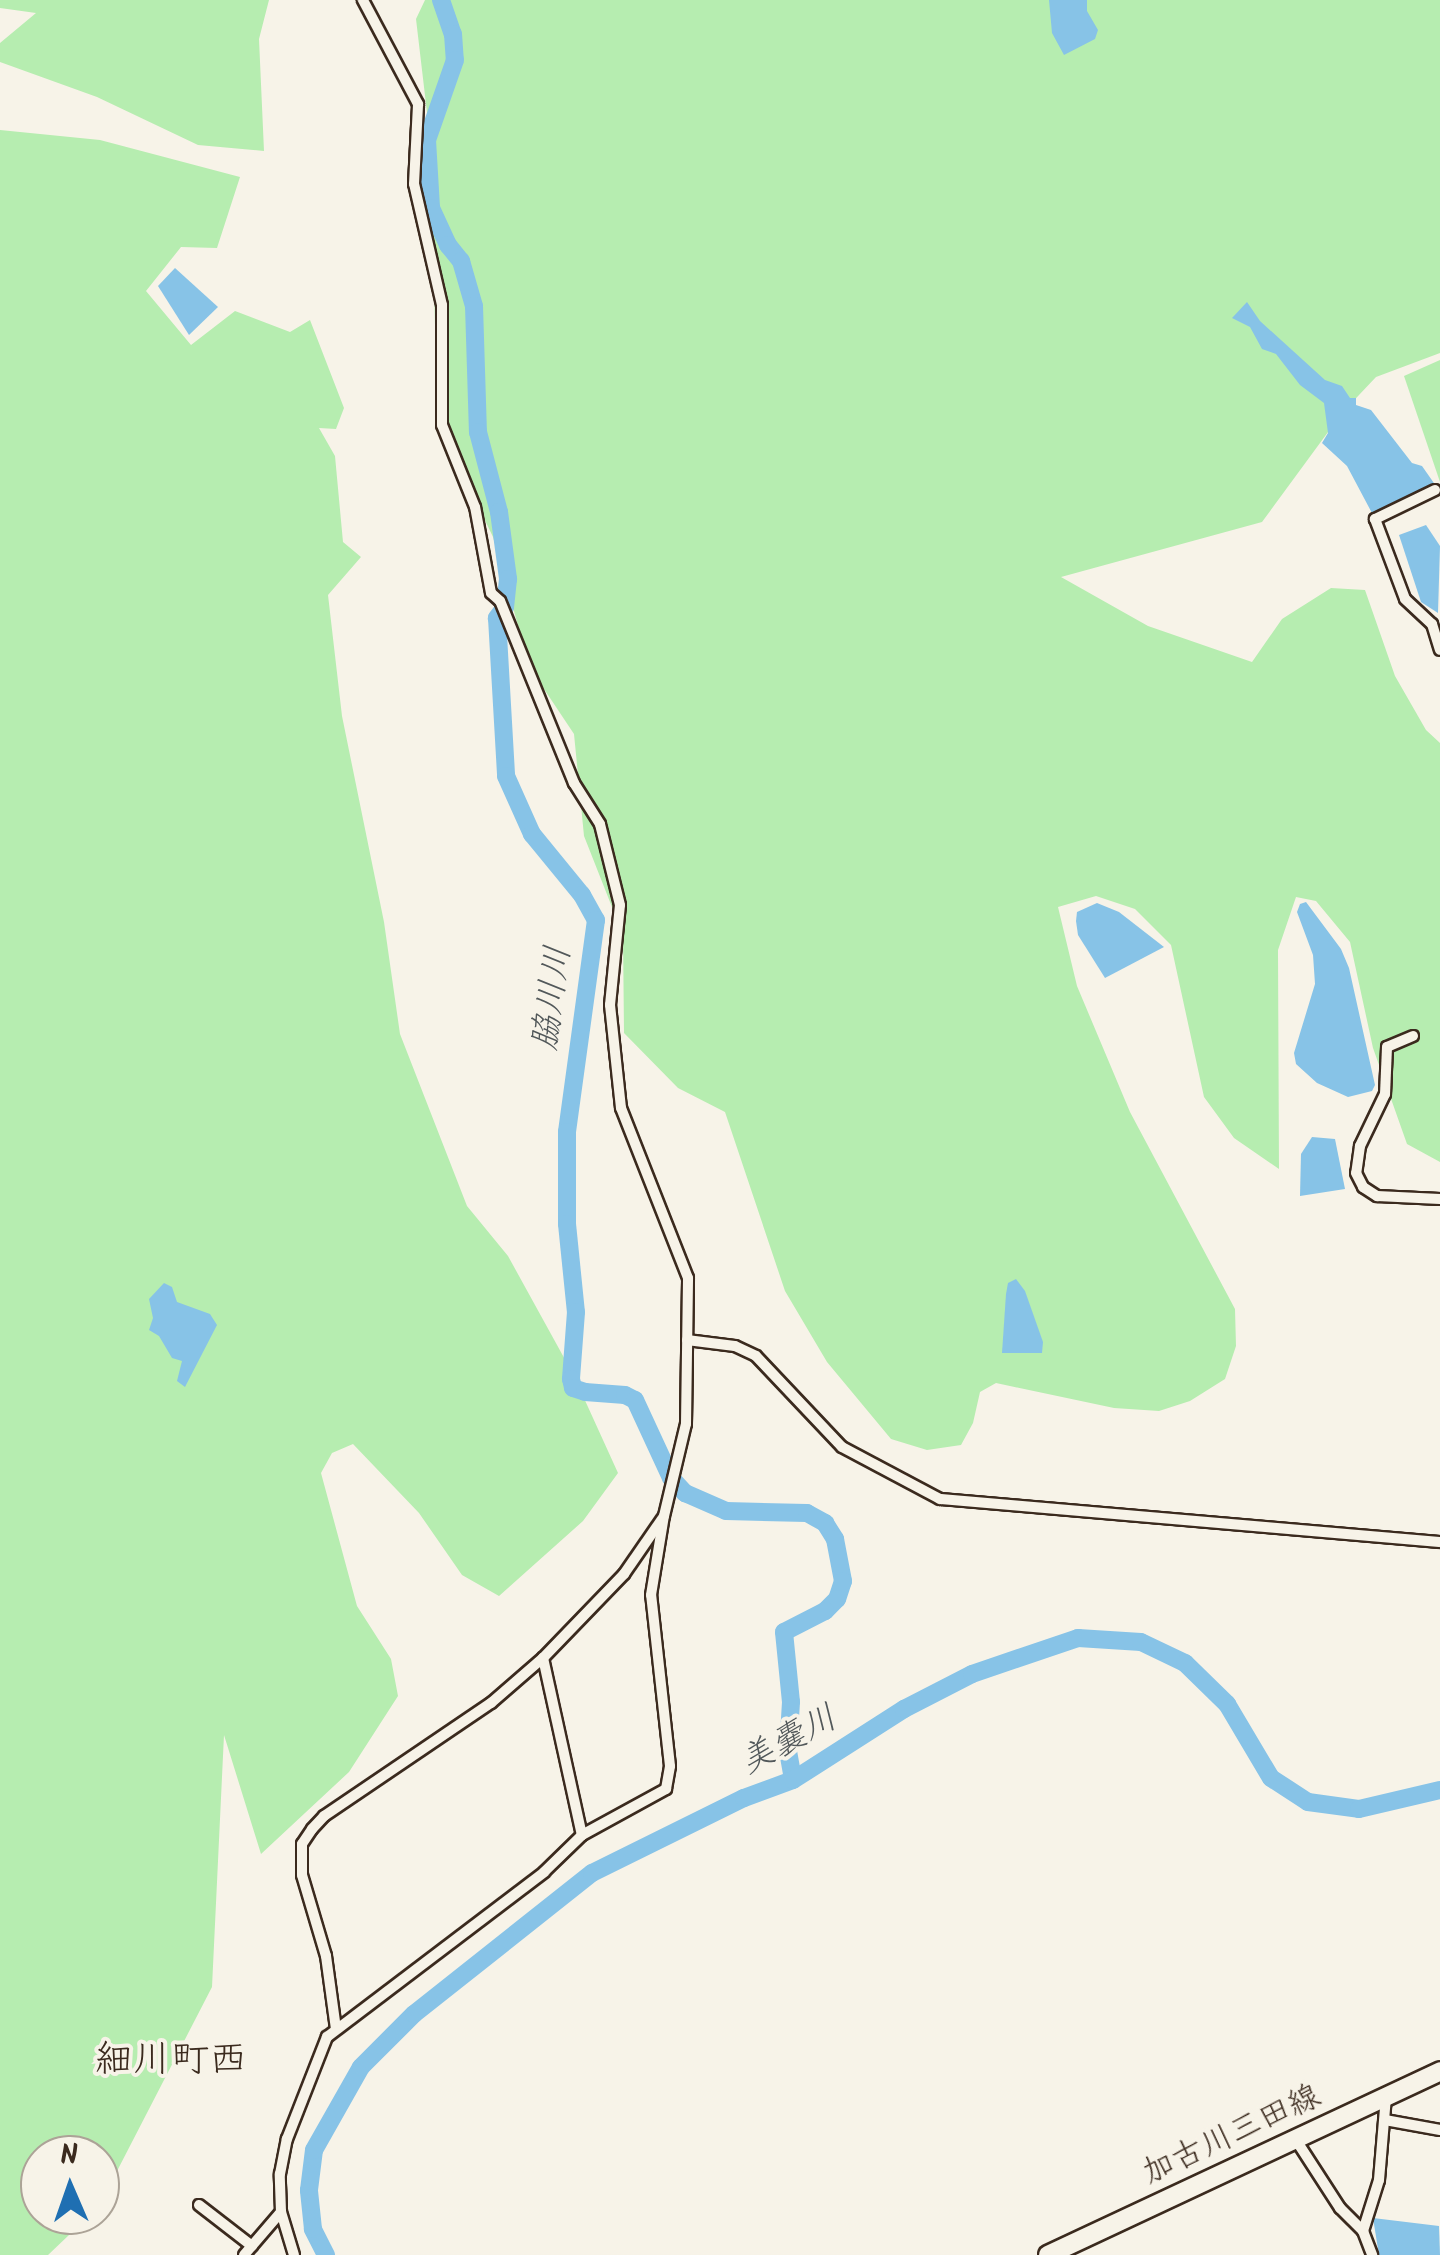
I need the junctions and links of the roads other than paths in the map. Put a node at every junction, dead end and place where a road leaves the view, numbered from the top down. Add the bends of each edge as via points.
1 (364, 0) edge
2 (1436, 490) dead end
3 (1440, 650) edge
4 (1413, 1036) dead end
5 (1440, 1199) edge
6 (687, 1340) junction
7 (664, 1516) junction
8 (1440, 1542) edge
9 (543, 1658) junction
10 (582, 1835) junction
11 (336, 2029) junction
12 (1440, 2071) edge
13 (1386, 2097) junction
14 (1385, 2120) junction
15 (1440, 2130) edge
16 (1296, 2140) junction
17 (198, 2205) dead end
18 (282, 2212) junction
19 (1363, 2230) junction
20 (248, 2250) edge
21 (294, 2255) edge
22 (1048, 2255) edge
23 (1372, 2255) edge

1 - 6 street via 418,104 414,184 442,305 442,425 475,507 491,593 500,601 574,783 600,824 620,905 610,1004 621,1108 683,1257
2 - 3 street via 1375,518 1405,600 1432,624
4 - 5 street via 1387,1048 1385,1094 1360,1146 1356,1174 1376,1196
6 - 7 street via 682,1455
6 - 8 street via 756,1356 842,1446 940,1499
7 - 9 street via 624,1574
7 - 10 street via 651,1594 670,1766 666,1790
9 - 10 street
9 - 11 street via 491,1703 324,1816 302,1844 302,1875 326,1956
10 - 11 street via 544,1872
11 - 18 street via 327,2037 287,2140
12 - 13 main road, 加古川三田線
13 - 14 street
13 - 16 main road, 加古川三田線
14 - 15 street
14 - 19 street
16 - 19 street via 1340,2208
16 - 22 main road, 加古川三田線
17 - 20 street
18 - 20 street
18 - 21 street
19 - 23 street

